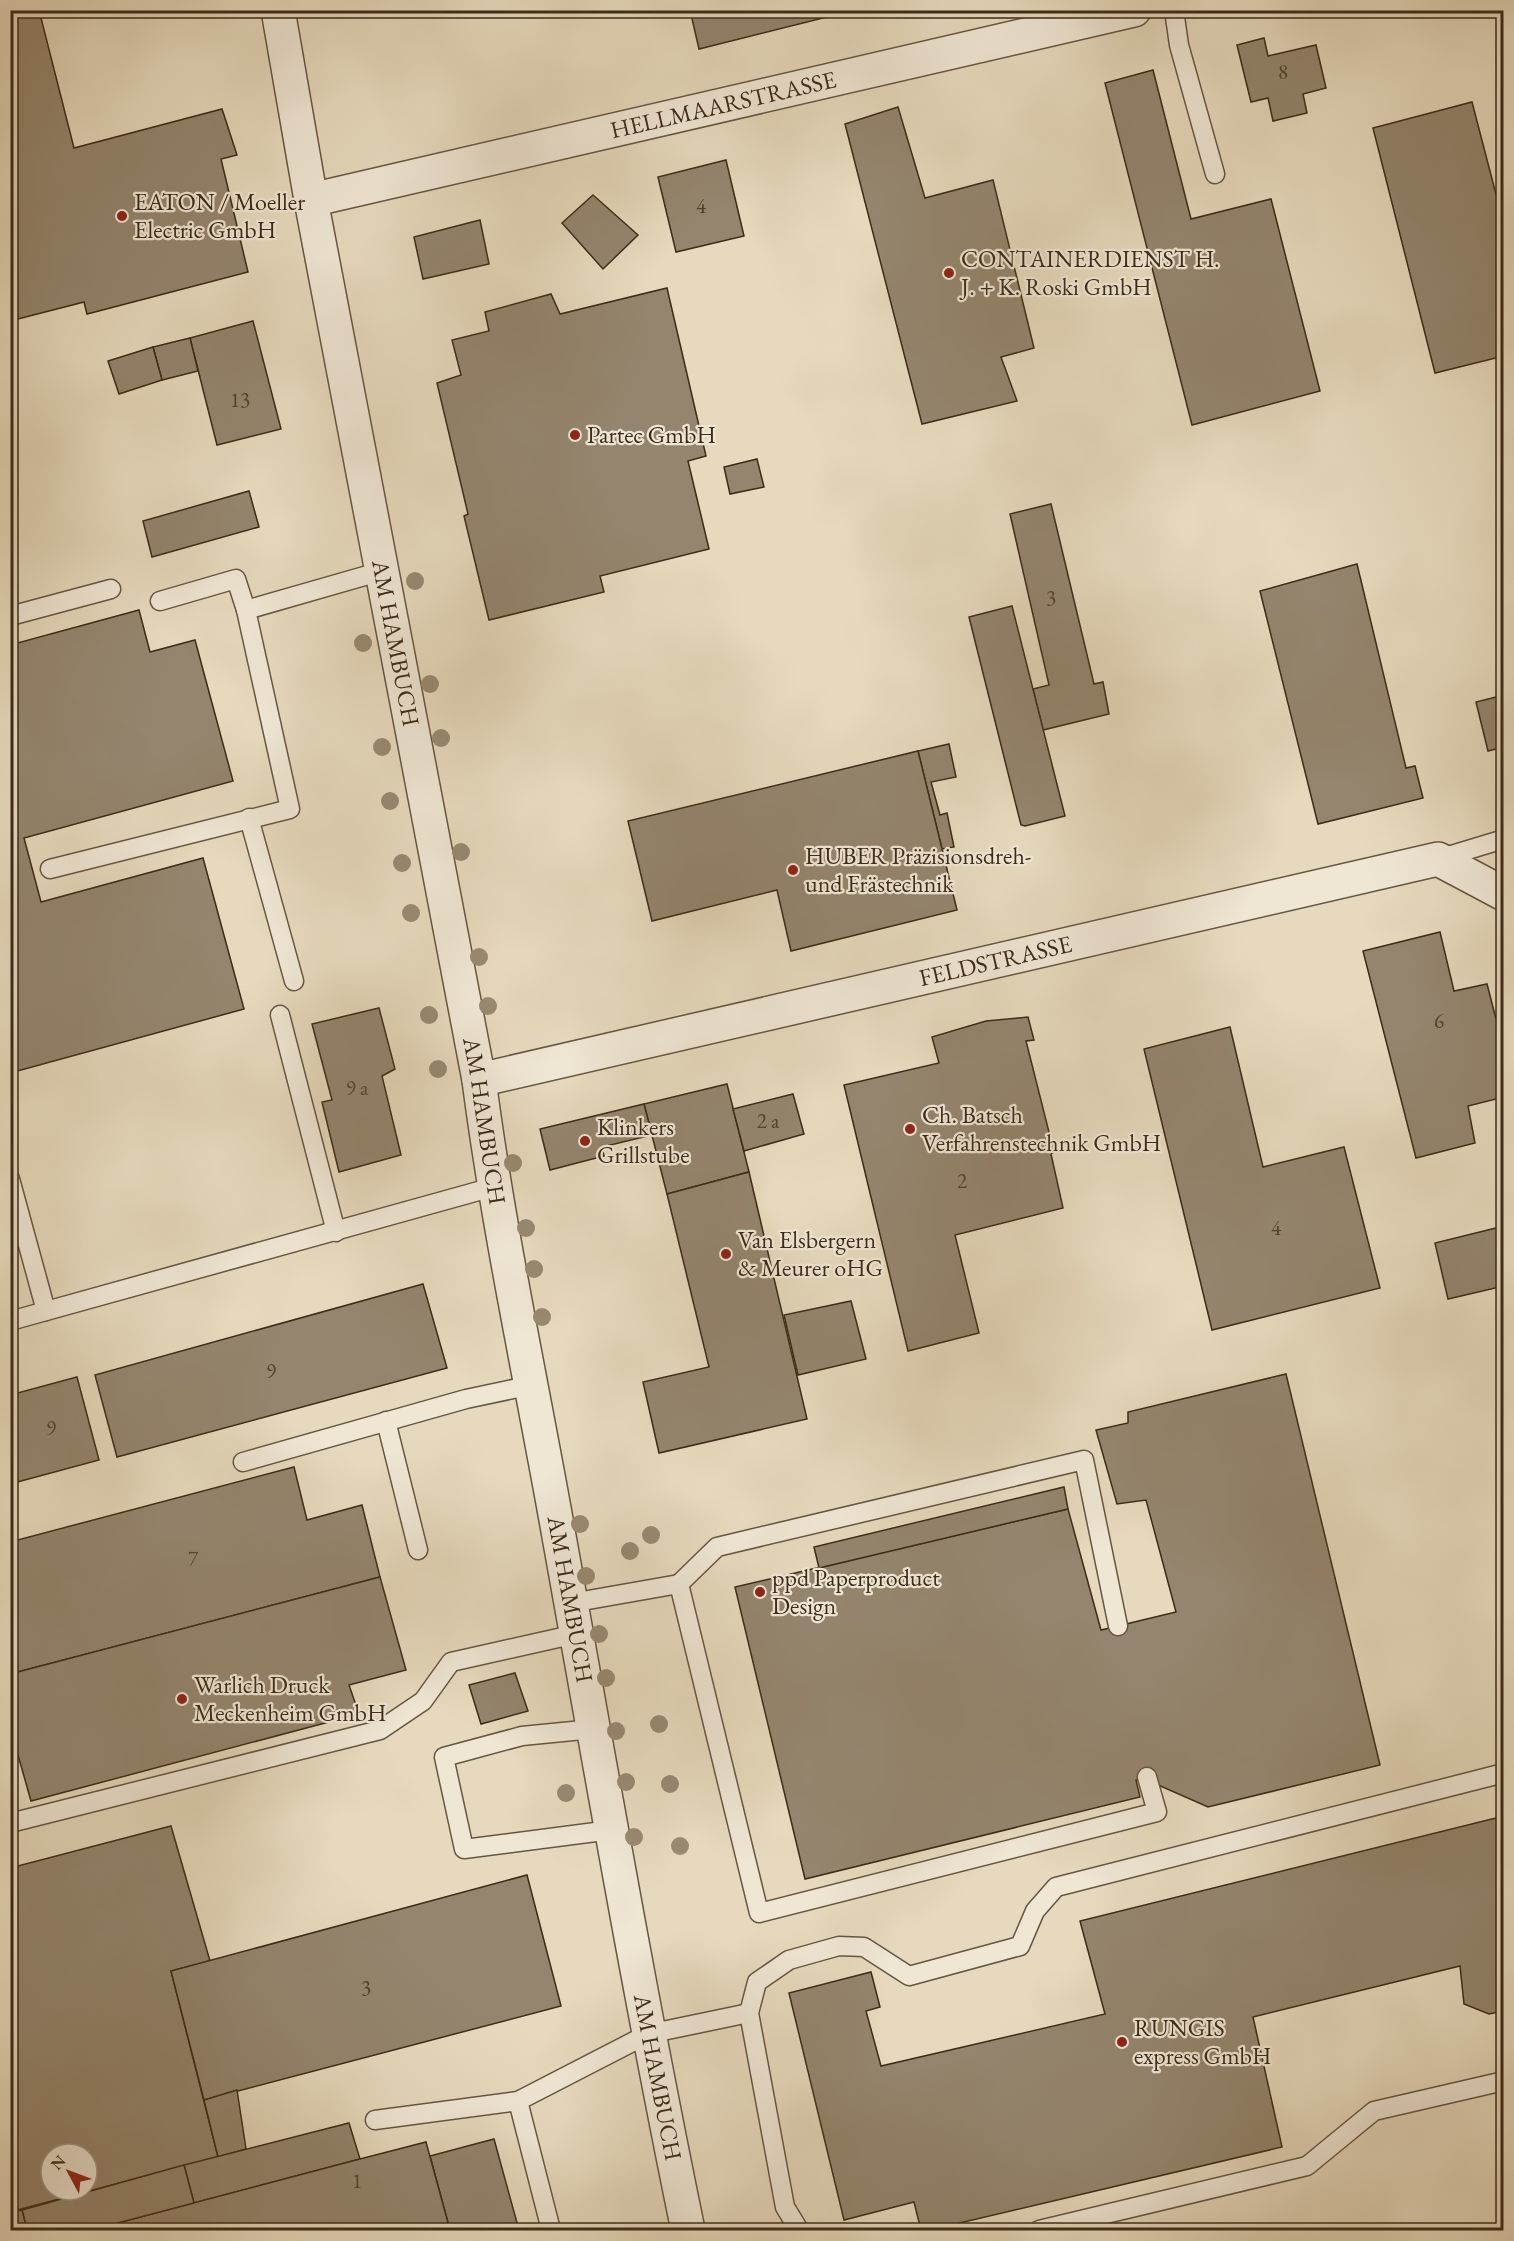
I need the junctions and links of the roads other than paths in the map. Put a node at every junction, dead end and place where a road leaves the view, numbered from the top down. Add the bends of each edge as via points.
1 (278, 10) edge
2 (1134, 10) edge
3 (1174, 10) edge
4 (1215, 174) dead end
5 (311, 200) junction
6 (382, 571) junction
7 (111, 589) dead end
8 (160, 601) dead end
9 (246, 610) junction
10 (10, 616) edge
11 (249, 819) junction
12 (1503, 839) edge
13 (1438, 859) junction
14 (50, 869) dead end
15 (1503, 894) edge
16 (294, 981) dead end
17 (280, 1016) dead end
18 (479, 1080) junction
19 (10, 1179) edge
20 (493, 1187) junction
21 (336, 1232) junction
22 (46, 1311) junction
23 (10, 1321) edge
24 (532, 1385) junction
25 (386, 1421) junction
26 (243, 1461) dead end
27 (418, 1550) dead end
28 (679, 1584) junction
29 (574, 1619) junction
30 (1118, 1626) dead end
31 (593, 1729) junction
32 (1503, 1773) edge
33 (1147, 1777) dead end
34 (10, 1824) edge
35 (611, 1830) junction
36 (749, 2013) junction
37 (648, 2034) junction
38 (1503, 2081) edge
39 (518, 2101) junction
40 (375, 2120) dead end
41 (551, 2230) edge
42 (688, 2230) edge
43 (799, 2230) edge
44 (1039, 2230) edge

1 - 5 street, AM HAMBUCH
2 - 5 street, HELLMAARSTRASSE
3 - 4 lane via 1179,45
5 - 6 street, AM HAMBUCH
6 - 9 lane
6 - 18 street, AM HAMBUCH
7 - 10 lane
8 - 9 lane via 236,579
9 - 11 lane via 290,809
11 - 14 lane
11 - 16 lane
12 - 13 lane
13 - 15 street
13 - 18 street, FELDSTRASSE
17 - 21 lane
18 - 20 street, AM HAMBUCH
19 - 22 lane
20 - 21 lane
20 - 24 street, AM HAMBUCH
21 - 22 lane
22 - 23 lane
24 - 25 lane
24 - 29 street, AM HAMBUCH
25 - 26 lane
25 - 27 lane
28 - 29 lane
28 - 30 lane via 717,1547 1084,1460
28 - 33 lane via 759,1913 1157,1812
29 - 31 street, AM HAMBUCH
29 - 34 lane via 451,1662 423,1701 380,1730
31 - 35 street, AM HAMBUCH
31 - 35 lane via 522,1736 444,1757 464,1849
32 - 36 lane via 1056,1887 1035,1911 1020,1946 909,1976 864,1947 839,1946 789,1960 756,1982
35 - 37 street, AM HAMBUCH
36 - 37 lane
36 - 43 lane via 785,2207
37 - 39 lane
37 - 42 street, AM HAMBUCH
38 - 44 lane via 1374,2111 1307,2166
39 - 40 lane
39 - 41 lane

